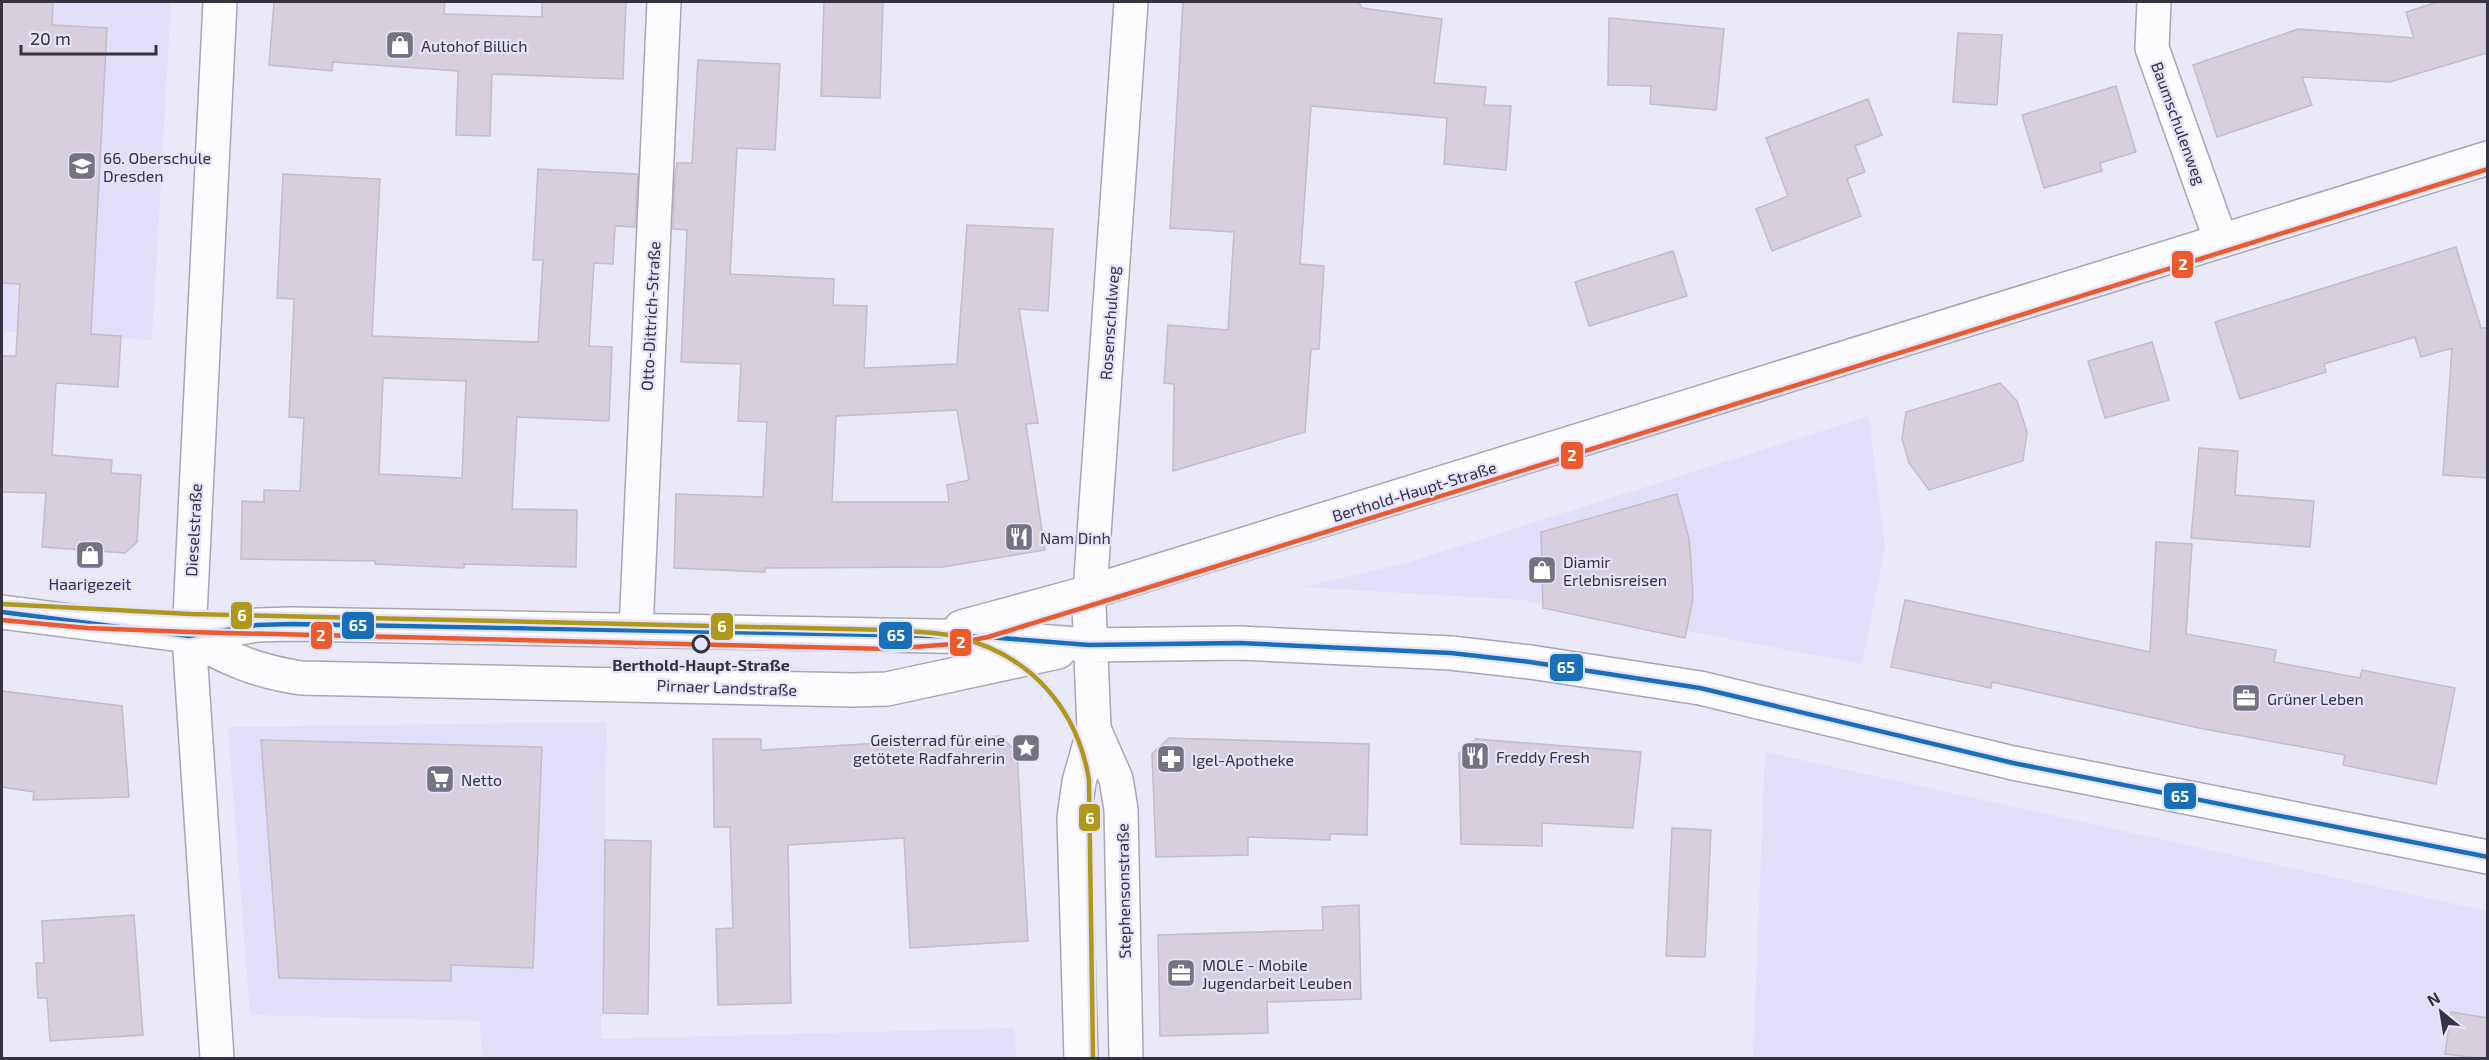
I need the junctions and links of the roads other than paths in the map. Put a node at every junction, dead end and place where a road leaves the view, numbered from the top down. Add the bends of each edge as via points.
1 (220, 2) edge
2 (664, 2) edge
3 (1131, 2) edge
4 (2154, 2) edge
5 (2487, 158) edge
6 (2221, 241) junction
7 (1090, 592) junction
8 (2, 612) edge
9 (636, 631) junction
10 (189, 636) junction
11 (924, 636) junction
12 (1089, 645) junction
13 (1094, 729) junction
14 (2487, 857) edge
15 (217, 1059) edge
16 (1081, 1059) edge
17 (1126, 1059) edge

1 - 10 street, Dieselstraße
2 - 9 street, Otto-Dittrich-Straße
3 - 7 street, Rosenschulweg
4 - 6 street, Baumschulenweg via 2152,48
5 - 6 street, Berthold-Haupt-Straße
6 - 7 street, Berthold-Haupt-Straße
7 - 11 street, Berthold-Haupt-Straße
7 - 12 street, Rosenschulweg
8 - 10 street, Pirnaer Landstraße
9 - 10 street, Pirnaer Landstraße via 292,624 257,625
9 - 11 street, Pirnaer Landstraße
10 - 12 street, Pirnaer Landstraße via 226,658 267,673 301,678 853,690 887,689
10 - 15 street, Dieselstraße
11 - 12 street, Pirnaer Landstraße
12 - 13 street, Stephensonstraße
12 - 14 street, Pirnaer Landstraße via 1239,643 1451,653 1700,688 2013,763
13 - 16 street, Stephensonstraße via 1079,782 1074,818
13 - 17 street, Stephensonstraße via 1116,779 1122,808

